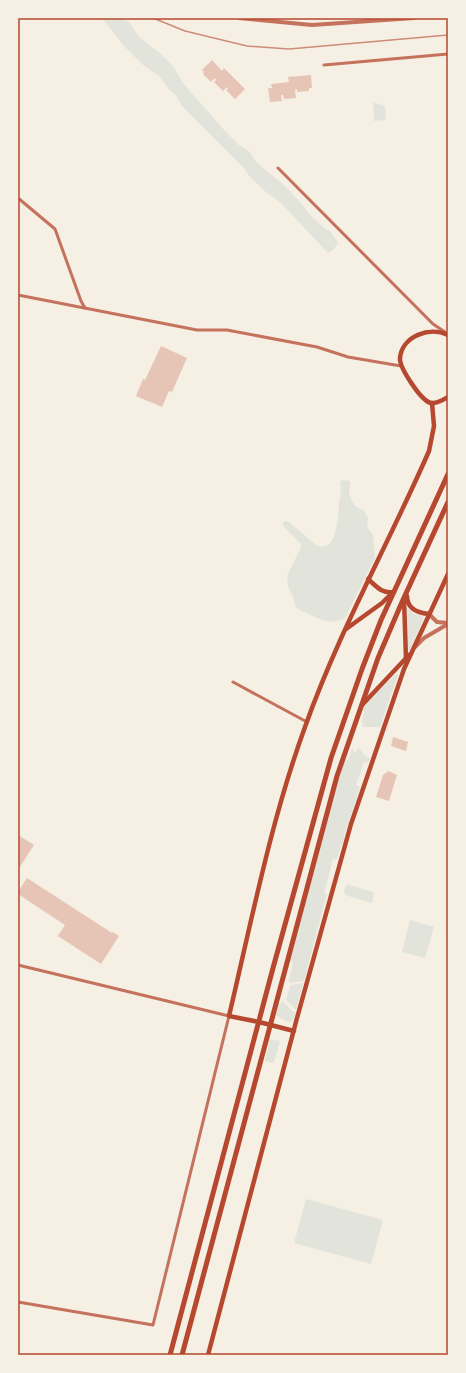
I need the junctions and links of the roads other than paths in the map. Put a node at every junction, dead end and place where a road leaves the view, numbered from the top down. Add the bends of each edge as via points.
1 (239, 18) edge
2 (414, 18) edge
3 (448, 54) edge
4 (324, 65) dead end
5 (278, 168) dead end
6 (18, 198) edge
7 (18, 295) edge
8 (85, 308) junction
9 (433, 324) junction
10 (435, 332) junction
11 (447, 334) edge
12 (401, 366) junction
13 (448, 397) edge
14 (432, 403) junction
15 (448, 474) edge
16 (448, 502) edge
17 (448, 574) edge
18 (368, 579) junction
19 (394, 592) junction
20 (406, 592) junction
21 (429, 614) junction
22 (448, 624) edge
23 (345, 630) junction
24 (415, 647) junction
25 (406, 658) junction
26 (404, 669) junction
27 (233, 682) dead end
28 (361, 706) junction
29 (307, 722) junction
30 (18, 965) edge
31 (229, 1016) junction
32 (259, 1022) junction
33 (270, 1024) junction
34 (294, 1031) junction
35 (18, 1302) edge
36 (170, 1355) edge
37 (182, 1355) edge
38 (208, 1355) edge

1 - 2 street via 312,25
3 - 4 street
5 - 9 street
6 - 8 street via 55,229
7 - 8 street
8 - 12 street via 197,330 234,331 318,347 348,357
9 - 10 street
9 - 11 street
10 - 11 main road
10 - 12 main road via 415,336 407,343 400,359
12 - 14 main road via 422,398
13 - 14 main road
14 - 18 main road via 434,426 429,450
15 - 19 main road
16 - 20 main road
17 - 21 main road
18 - 19 main road via 383,592
18 - 23 main road
19 - 23 main road
19 - 32 main road via 362,669 326,772
20 - 21 main road via 411,607 417,612
20 - 25 main road
20 - 28 main road
21 - 22 street via 437,622
21 - 24 main road
22 - 24 street via 424,638
23 - 29 main road
24 - 25 main road
24 - 26 main road
25 - 26 main road
25 - 28 main road
26 - 34 main road via 351,824
27 - 29 street
28 - 33 main road via 333,791
29 - 31 main road via 275,823
30 - 31 street
31 - 32 main road
31 - 35 street via 153,1325
32 - 33 main road
32 - 36 main road
33 - 34 main road
33 - 37 main road
34 - 38 main road

